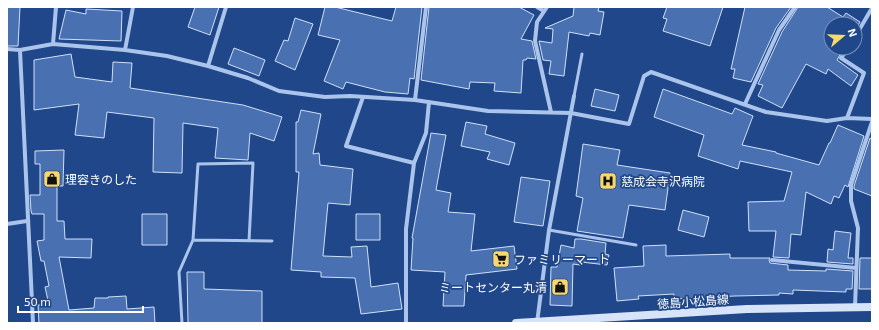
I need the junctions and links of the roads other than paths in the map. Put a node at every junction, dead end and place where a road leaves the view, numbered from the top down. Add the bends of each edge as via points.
1 (56, 7) edge
2 (133, 7) edge
3 (226, 7) edge
4 (426, 7) edge
5 (537, 7) edge
6 (795, 7) edge
7 (872, 8) edge
8 (545, 9) edge
9 (863, 23) edge
10 (53, 44) junction
11 (7, 49) edge
12 (20, 50) junction
13 (125, 50) junction
14 (582, 54) dead end
15 (842, 56) edge
16 (208, 66) junction
17 (574, 96) joint
18 (363, 97) junction
19 (415, 100) junction
20 (429, 102) junction
21 (745, 104) junction
22 (551, 112) junction
23 (571, 113) junction
24 (847, 118) junction
25 (872, 121) edge
26 (414, 163) junction
27 (27, 220) junction
28 (7, 224) edge
29 (549, 230) junction
30 (193, 240) junction
31 (249, 241) junction
32 (272, 241) dead end
33 (636, 245) dead end
34 (772, 260) dead end
35 (856, 268) junction
36 (855, 307) junction
37 (872, 307) edge
38 (629, 320) edge
39 (537, 322) edge
40 (32, 323) edge
41 (182, 323) edge
42 (406, 323) edge
43 (516, 323) edge

1 - 10 street
2 - 13 street
3 - 16 street
4 - 19 street
5 - 8 street
6 - 21 street via 779,30
7 - 9 street
8 - 22 street via 537,22 535,41
10 - 12 street
10 - 13 street
11 - 12 street
12 - 27 street
13 - 16 street via 167,56
14 - 17 lane
15 - 24 street via 841,58 864,73
16 - 18 street via 248,78 278,91 325,97
17 - 23 street
18 - 19 street
18 - 26 street via 346,146
19 - 20 street
20 - 22 street via 488,111
20 - 26 street via 426,134
21 - 23 street via 651,72 644,76 629,124
21 - 24 street via 766,112 826,122
22 - 23 street
23 - 29 street
24 - 25 street
25 - 35 street via 851,185 851,201 858,228
26 - 42 street via 406,229
27 - 28 street
27 - 40 street
29 - 33 lane
29 - 39 street
30 - 31 lane
30 - 31 lane via 198,164 252,163
30 - 41 lane via 179,272
31 - 32 lane
34 - 35 street
35 - 36 street
36 - 37 main road, 徳島小松島線
36 - 38 main road, 徳島小松島線 via 747,309
38 - 39 main road, 徳島小松島線
39 - 43 main road, 徳島小松島線

